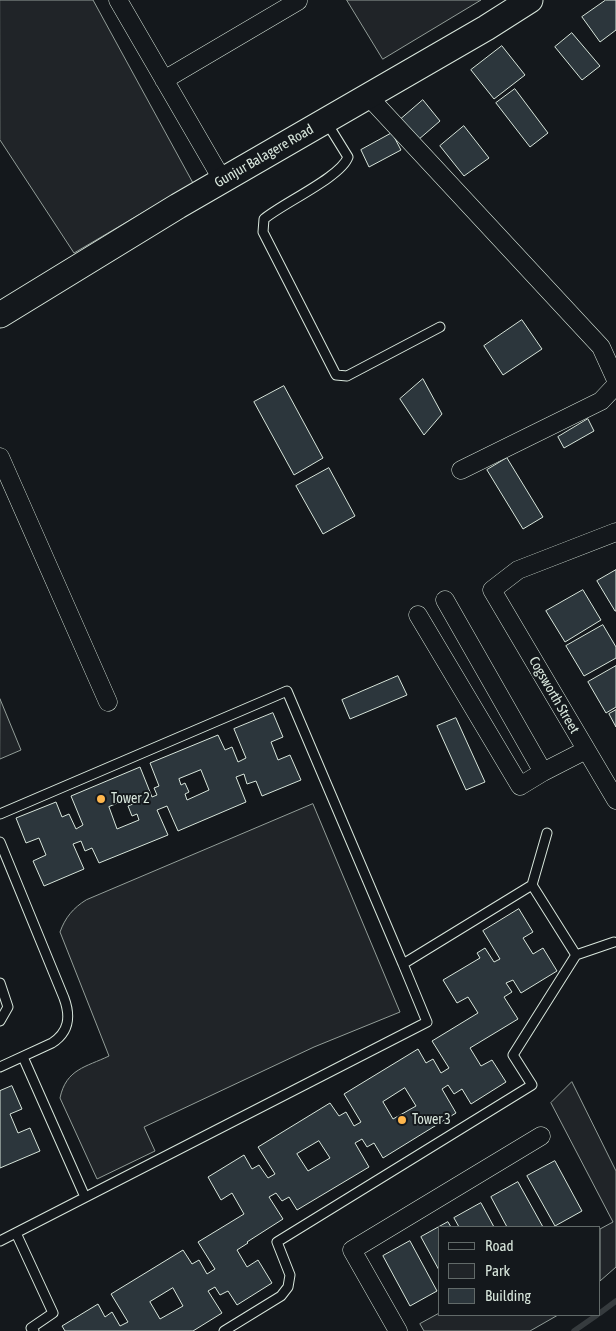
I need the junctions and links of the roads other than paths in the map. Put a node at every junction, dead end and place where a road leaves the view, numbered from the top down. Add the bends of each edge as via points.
1 (118, 0) edge
2 (530, 0) edge
3 (298, 1) edge
4 (164, 80) junction
5 (368, 96) junction
6 (326, 120) junction
7 (222, 181) junction
8 (0, 315) edge
9 (440, 326) dead end
10 (616, 380) edge
11 (616, 385) edge
12 (0, 457) edge
13 (461, 470) dead end
14 (616, 532) edge
15 (445, 600) dead end
16 (418, 615) dead end
17 (108, 702) dead end
18 (586, 750) junction
19 (543, 772) junction
20 (616, 800) edge
21 (0, 814) edge
22 (547, 833) dead end
23 (0, 842) edge
24 (532, 885) junction
25 (614, 942) dead end
26 (576, 955) junction
27 (403, 964) junction
28 (0, 983) edge
29 (0, 1021) edge
30 (22, 1057) junction
31 (0, 1067) edge
32 (541, 1136) dead end
33 (85, 1198) junction
34 (16, 1233) junction
35 (0, 1241) edge
36 (34, 1331) edge
37 (224, 1331) edge
38 (398, 1331) edge

1 - 4 street
2 - 5 street, Gunjur Balagere Road
3 - 4 street
4 - 7 street
5 - 6 street, Gunjur Balagere Road
5 - 10 street via 601,347
6 - 7 street, Gunjur Balagere Road
6 - 9 lane via 348,157 346,163 274,211 264,220 262,232 336,375 347,376
7 - 8 street, Gunjur Balagere Road
11 - 13 street via 601,401
12 - 17 street
14 - 18 street, Cogsworth Street via 518,570 492,590
15 - 19 street
16 - 19 street via 520,786
18 - 19 street
18 - 20 street, Cogsworth Street
21 - 27 lane via 287,691
22 - 24 lane
23 - 30 lane via 69,1015 65,1031 59,1038
24 - 26 lane
24 - 27 lane
25 - 26 lane
26 - 37 lane via 513,1055 532,1085 277,1242 290,1275 288,1287 281,1296
27 - 33 lane via 427,1022
28 - 29 lane via 8,1007
30 - 31 lane
30 - 33 lane
32 - 38 street via 352,1250
33 - 34 lane
34 - 35 lane
34 - 36 lane via 53,1313 31,1328

